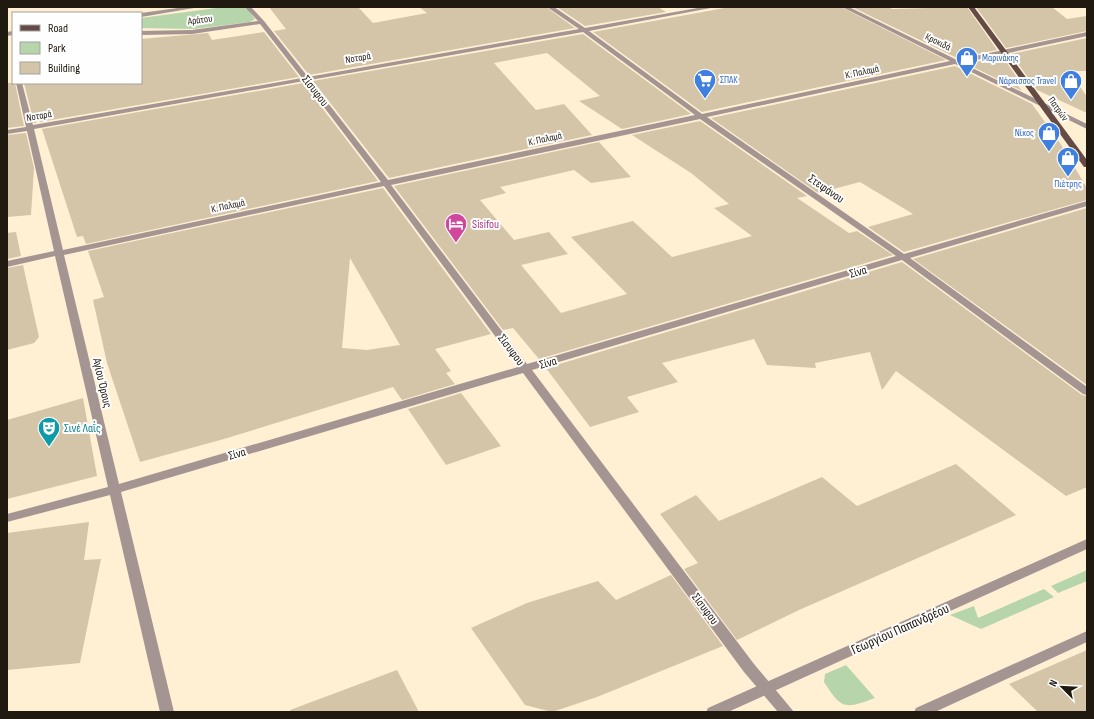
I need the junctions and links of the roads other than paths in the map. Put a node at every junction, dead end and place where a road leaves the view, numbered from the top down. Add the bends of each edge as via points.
1 (197, 7) edge
2 (248, 7) edge
3 (550, 7) edge
4 (674, 7) edge
5 (713, 7) edge
6 (845, 7) edge
7 (971, 7) edge
8 (682, 12) junction
9 (142, 15) edge
10 (262, 22) junction
11 (583, 29) junction
12 (142, 33) edge
13 (1087, 34) edge
14 (1004, 52) junction
15 (957, 62) junction
16 (305, 78) junction
17 (19, 84) edge
18 (1044, 107) junction
19 (700, 116) junction
20 (1087, 127) edge
21 (29, 128) junction
22 (7, 132) edge
23 (1087, 165) edge
24 (386, 183) junction
25 (1087, 203) edge
26 (58, 253) junction
27 (904, 258) junction
28 (7, 264) edge
29 (525, 369) junction
30 (1087, 392) edge
31 (113, 490) junction
32 (7, 518) edge
33 (1087, 544) edge
34 (1087, 636) edge
35 (766, 689) junction
36 (167, 712) edge
37 (713, 712) edge
38 (787, 712) edge
39 (921, 712) edge

1 - 9 street, Αράτου
2 - 10 street, Σίσυφου
3 - 11 street, Στεφάνου
4 - 8 street
5 - 8 street, Νοταρά
6 - 15 street, Κροκιδά
7 - 14 main road, Πατρών
8 - 11 street, Νοταρά
10 - 12 street, Αράτου via 192,32
10 - 16 street, Σίσυφου
11 - 16 street, Νοταρά
11 - 19 street, Στεφάνου
13 - 14 street, Κ. Παλαμά
14 - 15 street, Κ. Παλαμά
14 - 18 main road, Πατρών
15 - 18 street, Κροκιδά
15 - 19 street, Κ. Παλαμά
16 - 21 street, Νοταρά
16 - 24 street, Σίσυφου
17 - 21 street, Αγίου Όρους
18 - 20 street, Κροκιδά
18 - 23 main road, Πατρών
19 - 24 street, Κ. Παλαμά
19 - 27 street, Στεφάνου
21 - 22 street, Νοταρά
21 - 26 street, Αγίου Όρους
24 - 26 street, Κ. Παλαμά
24 - 29 street, Σίσυφου
25 - 27 street, Σίνα
26 - 28 street, Κ. Παλαμά
26 - 31 street, Αγίου Όρους
27 - 29 street, Σίνα
27 - 30 street, Στεφάνου
29 - 31 street, Σίνα
29 - 35 street, Σίσυφου
31 - 32 street, Σίνα
31 - 36 street, Αγίου Όρους
33 - 35 street, Γεωργίου Παπανδρέου
34 - 39 street
35 - 37 street, Γεωργίου Παπανδρέου
35 - 38 street, Σίσυφου

